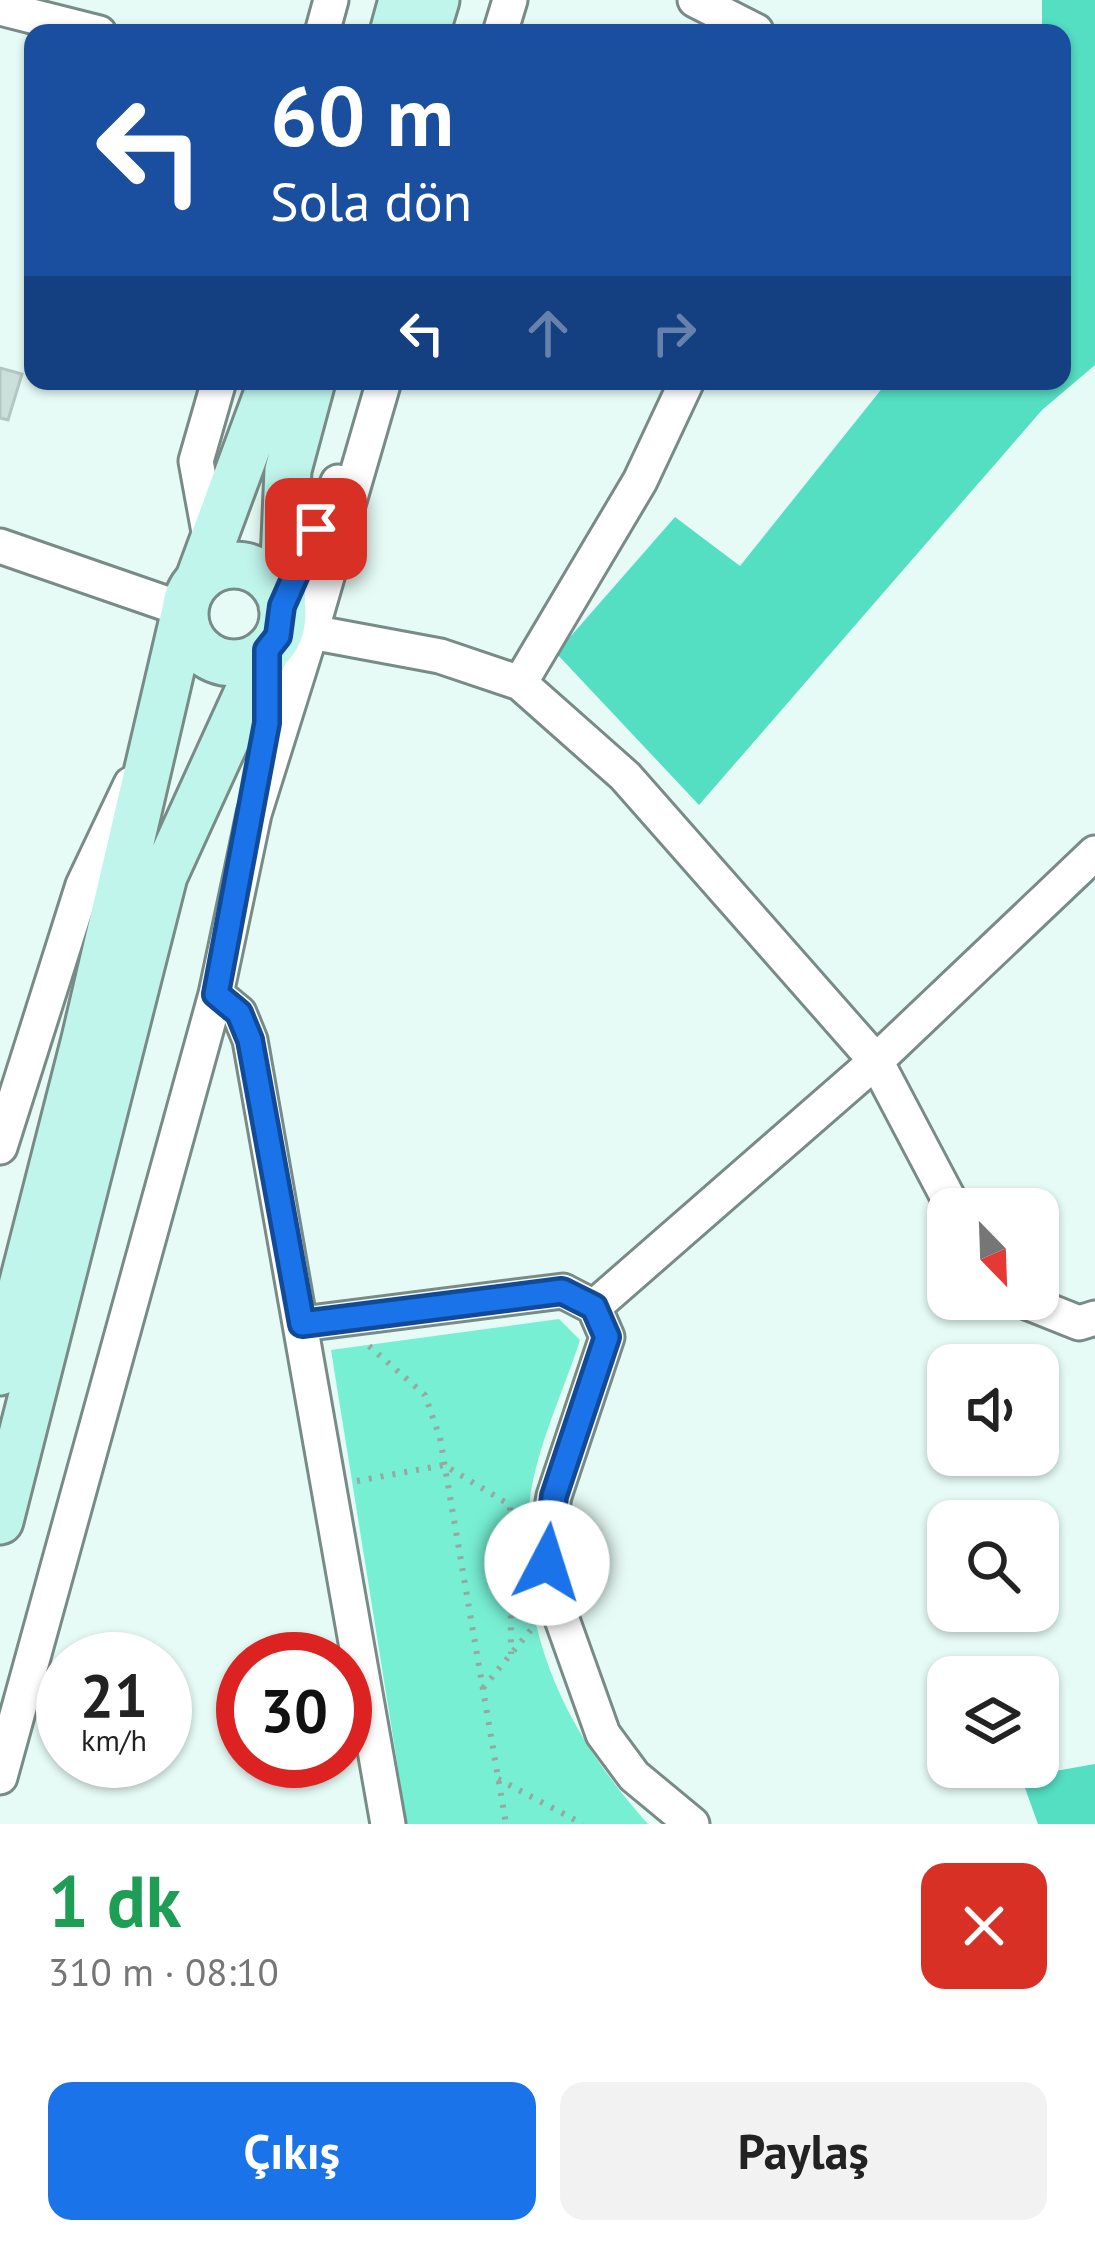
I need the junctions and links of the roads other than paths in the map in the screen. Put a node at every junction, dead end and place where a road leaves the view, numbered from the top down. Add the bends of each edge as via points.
1 (695, 0) edge
2 (0, 8) edge
3 (755, 21) edge
4 (63, 24) edge
5 (216, 390) edge
6 (269, 390) edge
7 (310, 390) edge
8 (381, 390) edge
9 (683, 390) edge
10 (0, 546) edge
11 (198, 578) junction
12 (286, 627) junction
13 (520, 683) junction
14 (155, 734) junction
15 (254, 814) junction
16 (1095, 853) edge
17 (216, 994) junction
18 (876, 1061) junction
19 (0, 1147) edge
20 (943, 1188) edge
21 (594, 1307) junction
22 (1059, 1316) edge
23 (1095, 1318) edge
24 (318, 1322) junction
25 (0, 1372) edge
26 (0, 1521) edge
27 (0, 1778) edge
28 (388, 1824) edge
29 (692, 1824) edge

1 - 3 street
2 - 4 street
5 - 11 street via 196,461
6 - 11 street
7 - 12 street via 288,470
8 - 12 street
9 - 13 street via 640,481
10 - 11 street
11 - 12 street via 240,566 268,579
11 - 12 street via 193,642 220,662 237,663
11 - 14 street
12 - 13 street via 440,656
12 - 15 street
12 - 15 street
12 - 26 street via 164,876
13 - 18 street via 625,776
14 - 19 street via 83,885
14 - 25 street
15 - 17 street
16 - 18 street
17 - 24 street via 239,1013 250,1040
17 - 27 street
18 - 20 street
18 - 21 street
21 - 24 street via 562,1291
21 - 29 street via 607,1337 548,1519 554,1603 603,1734 634,1776
22 - 23 street via 1079,1324
24 - 28 street via 330,1486

